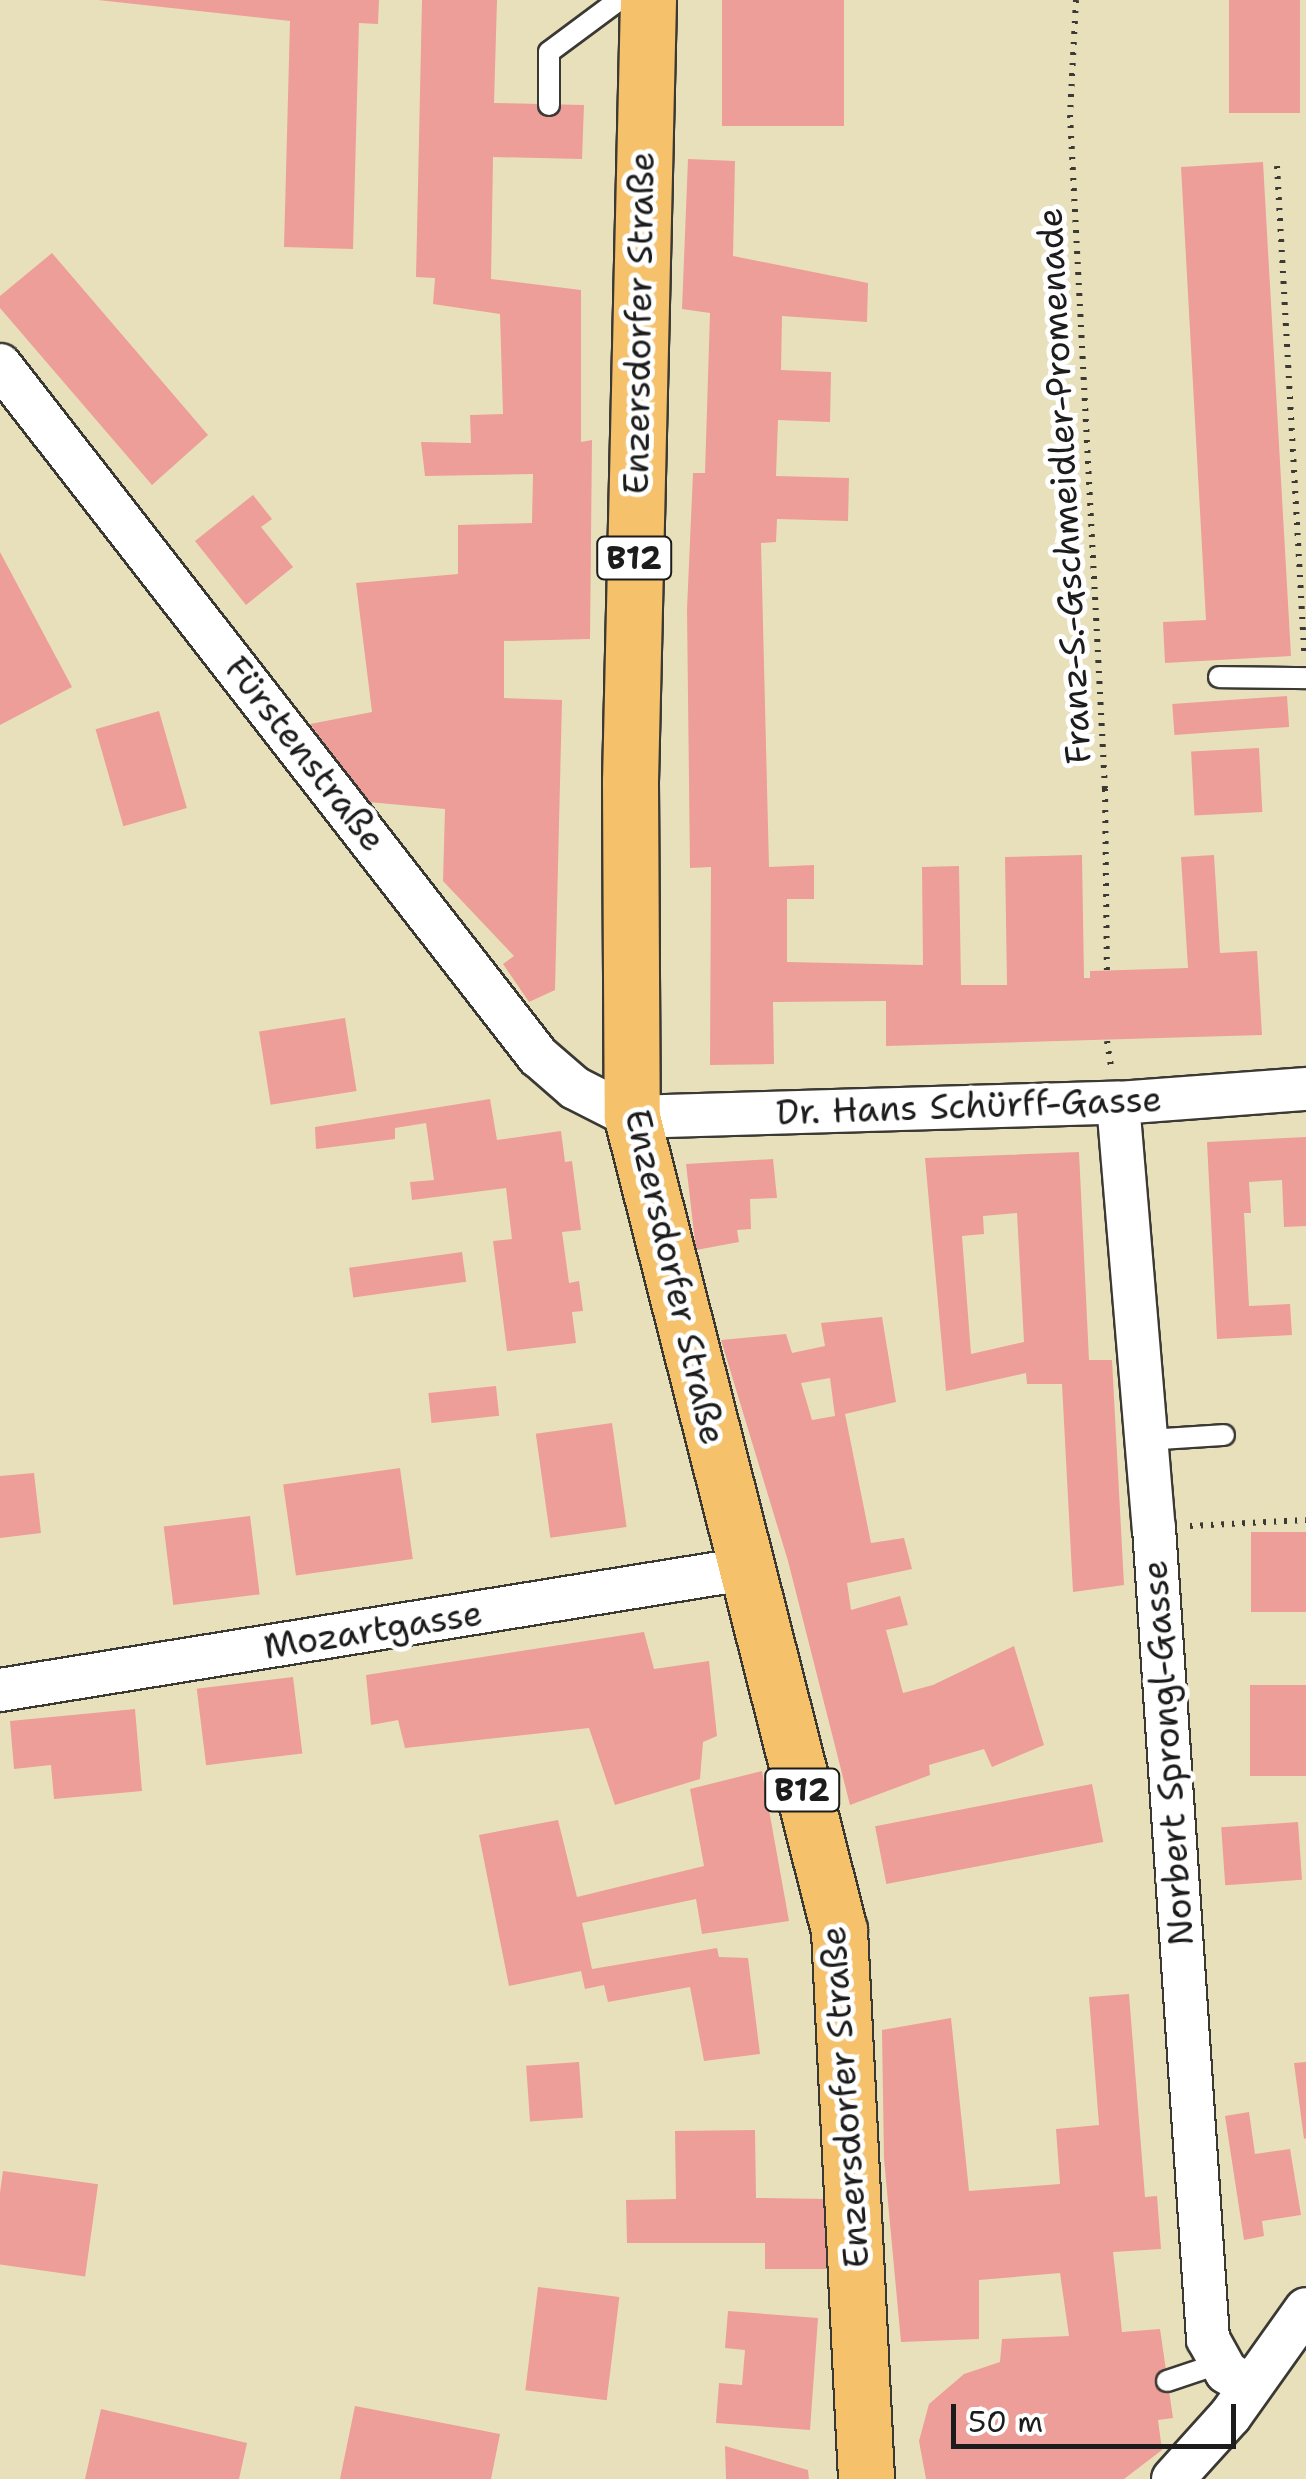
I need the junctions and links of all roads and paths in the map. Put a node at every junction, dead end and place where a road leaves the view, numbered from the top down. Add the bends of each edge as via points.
1 (619, 0) edge
2 (648, 0) edge
3 (1076, 0) edge
4 (548, 104) dead end
5 (1276, 166) dead end
6 (0, 365) edge
7 (1305, 658) edge
8 (1219, 678) dead end
9 (1306, 678) edge
10 (1107, 970) dead end
11 (1306, 1089) edge
12 (1118, 1103) junction
13 (632, 1117) junction
14 (1224, 1435) dead end
15 (1147, 1440) junction
16 (1306, 1520) edge
17 (1154, 1528) junction
18 (746, 1570) junction
19 (0, 1690) edge
20 (1306, 2309) edge
21 (1235, 2374) junction
22 (1167, 2381) dead end
23 (866, 2479) edge
24 (1173, 2479) edge

1 - 4 lane via 549,52
2 - 13 main road, Enzersdorfer Straße / B12 via 631,742
3 - 10 path, Franz-S.-Gschmeidler-Promenade via 1070,115 1105,789
5 - 7 path
6 - 13 street, Fürstenstraße via 538,1056 576,1088
8 - 9 lane
11 - 12 street, Dr. Hans Schürff-Gasse
12 - 13 street, Dr. Hans Schürff-Gasse
12 - 15 street, Norbert Sprongl-Gasse
13 - 18 main road, Enzersdorfer Straße / B12
14 - 15 lane
15 - 17 street, Norbert Sprongl-Gasse
16 - 17 path
17 - 21 street, Norbert Sprongl-Gasse via 1208,2340
18 - 19 street, Mozartgasse
18 - 23 main road, Enzersdorfer Straße / B12 via 839,1930
20 - 21 street
21 - 22 lane
21 - 24 street via 1230,2416

